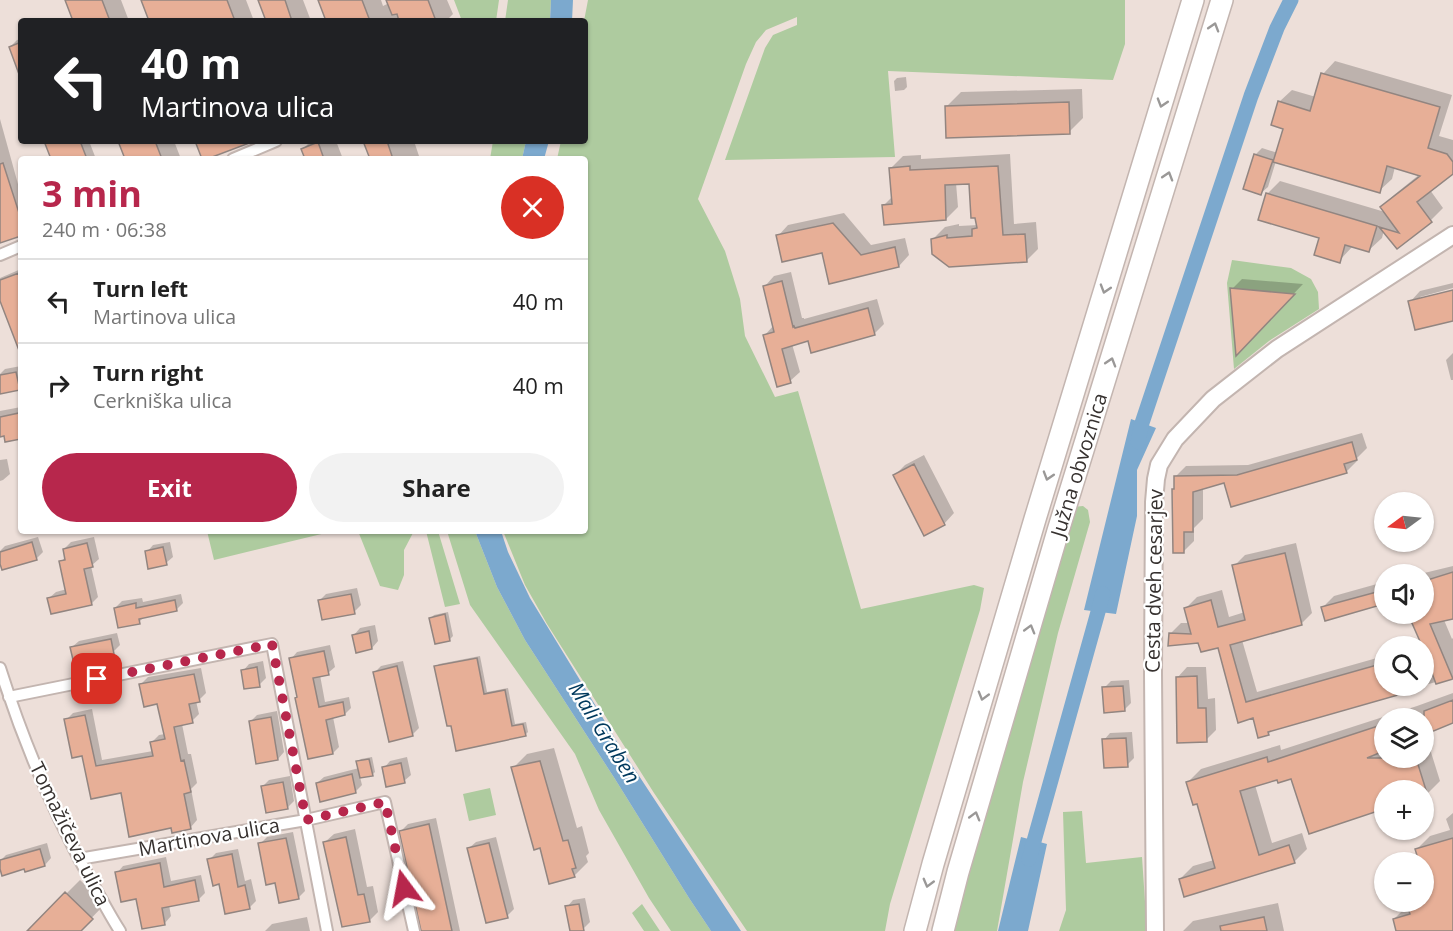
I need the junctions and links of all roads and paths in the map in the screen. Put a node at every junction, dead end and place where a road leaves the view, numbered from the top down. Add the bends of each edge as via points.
1 (1193, 0) edge
2 (1222, 0) edge
3 (269, 144) edge
4 (240, 156) edge
5 (1453, 235) edge
6 (18, 247) edge
7 (0, 255) edge
8 (0, 668) edge
9 (9, 697) junction
10 (306, 820) junction
11 (79, 859) junction
12 (120, 931) edge
13 (327, 931) edge
14 (414, 931) edge
15 (915, 931) edge
16 (943, 931) edge
17 (1155, 931) edge

1 -> 15 highway, Južna obvoznica
16 -> 2 highway, Južna obvoznica via 1055,542
3 - 4 street
5 - 17 street, Cesta dveh cesarjev via 1245,373 1175,439 1159,465 1154,502
6 - 7 street
8 - 9 street, Tomažičeva ulica
9 - 10 street via 272,644
9 - 11 street, Tomažičeva ulica via 33,761
10 - 11 street, Martinova ulica
10 - 13 street
10 - 14 street, Martinova ulica via 385,802
11 - 12 street, Tomažičeva ulica

